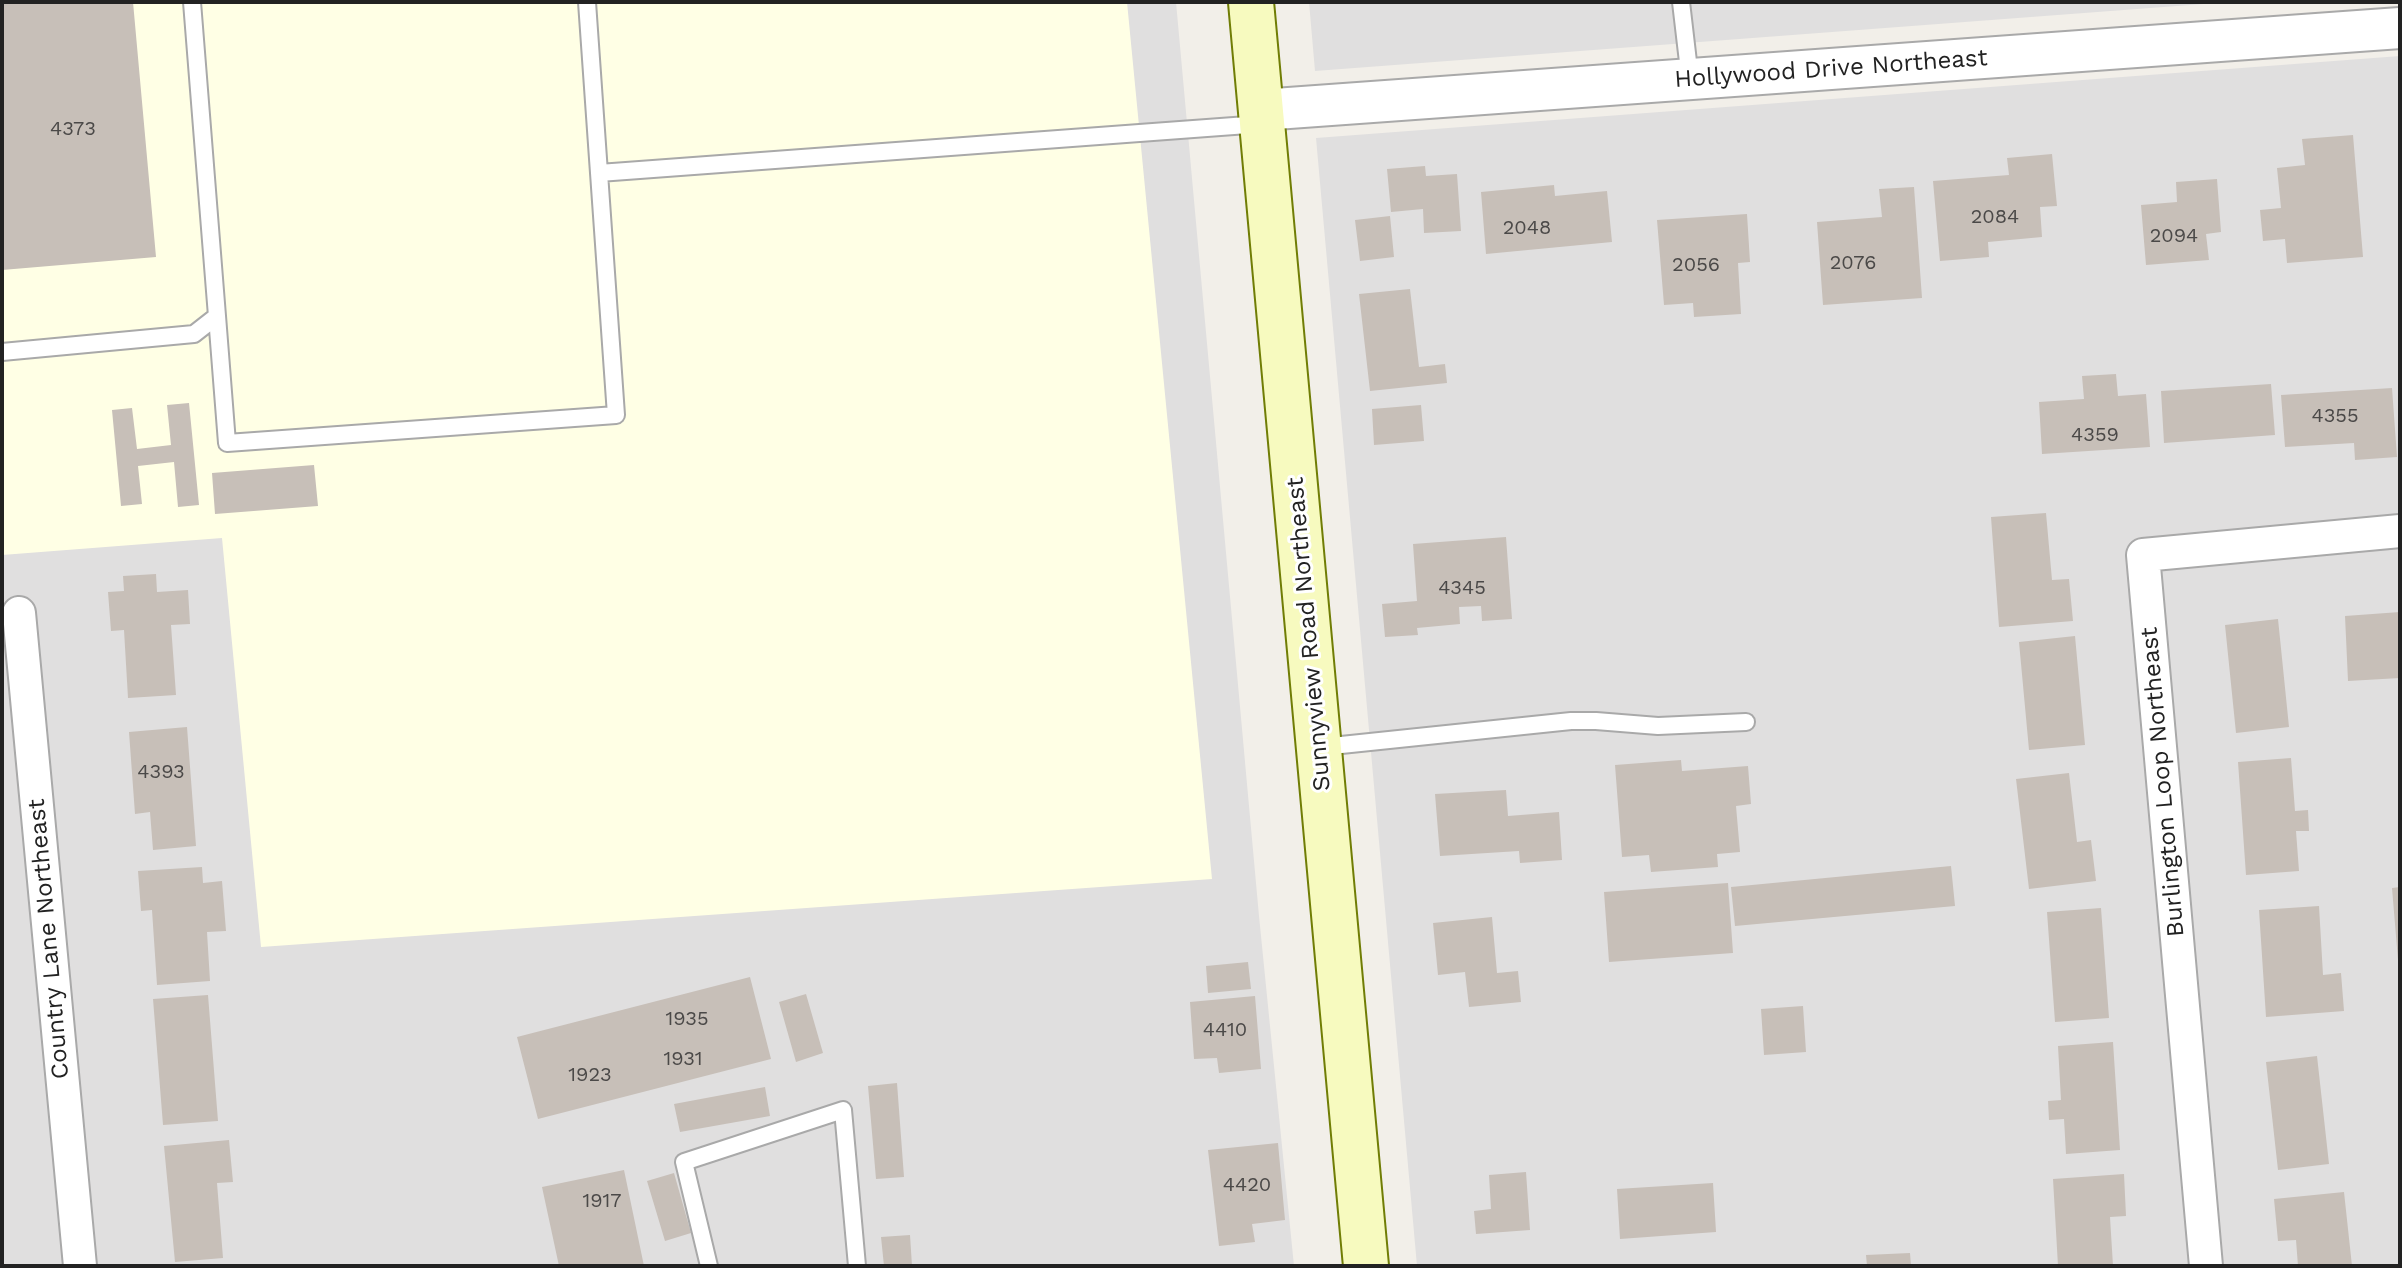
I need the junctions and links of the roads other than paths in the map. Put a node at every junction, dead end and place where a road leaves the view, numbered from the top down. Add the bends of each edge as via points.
1 (192, 2) edge
2 (587, 2) edge
3 (1251, 2) edge
4 (1681, 2) edge
5 (2400, 28) edge
6 (1690, 79) junction
7 (1262, 117) junction
8 (599, 173) junction
9 (217, 316) junction
10 (2, 352) edge
11 (2400, 531) edge
12 (19, 613) dead end
13 (1746, 722) dead end
14 (1319, 747) junction
15 (80, 1266) edge
16 (709, 1266) edge
17 (857, 1266) edge
18 (1366, 1266) edge
19 (2206, 1266) edge

1 - 9 lane
2 - 8 lane
3 - 7 main road, Sunnyview Road Northeast
4 - 6 lane
5 - 6 street, Hollywood Drive Northeast
6 - 7 street, Hollywood Drive Northeast
7 - 8 lane
7 - 14 main road, Sunnyview Road Northeast
8 - 9 lane via 616,415 227,443
9 - 10 lane via 194,334
11 - 19 street, Burlington Loop Northeast via 2143,555
12 - 15 street, Country Lane Northeast
13 - 14 lane via 1658,726 1571,721
14 - 18 main road, Sunnyview Road Northeast
16 - 17 lane via 684,1162 843,1110

